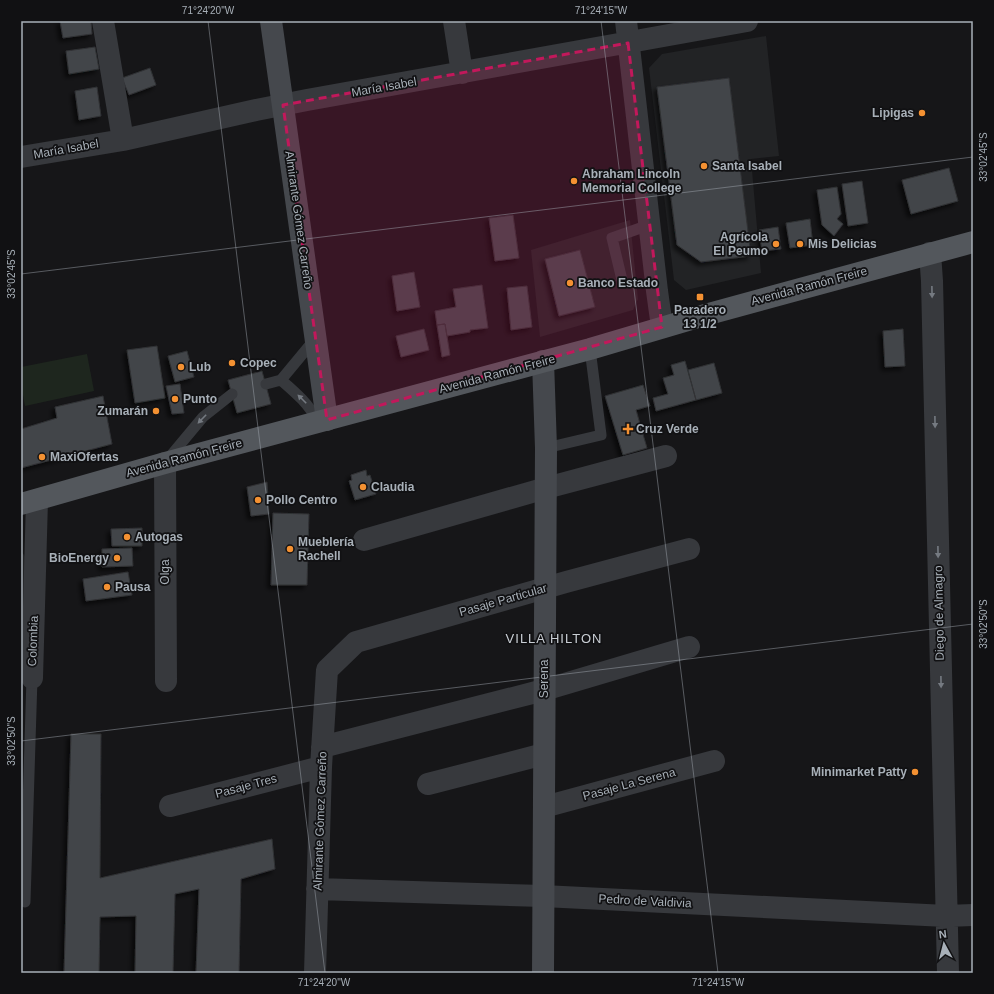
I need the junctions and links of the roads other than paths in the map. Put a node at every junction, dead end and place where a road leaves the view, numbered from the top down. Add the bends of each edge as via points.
1 (103, 21) edge
2 (271, 21) edge
3 (454, 21) edge
4 (626, 21) edge
5 (747, 21) edge
6 (628, 43) junction
7 (462, 73) junction
8 (282, 105) junction
9 (123, 140) junction
10 (21, 157) edge
11 (649, 225) junction
12 (973, 242) edge
13 (930, 253) junction
14 (622, 280) dead end
15 (662, 327) junction
16 (316, 338) junction
17 (590, 349) junction
18 (543, 362) junction
19 (281, 380) junction
20 (266, 384) dead end
21 (232, 394) dead end
22 (323, 421) junction
23 (546, 448) junction
24 (666, 456) dead end
25 (165, 463) junction
26 (546, 488) junction
27 (29, 502) edge
28 (364, 540) dead end
29 (689, 549) dead end
30 (545, 588) junction
31 (689, 647) dead end
32 (327, 670) joint
33 (32, 678) joint
34 (166, 681) dead end
35 (544, 690) junction
36 (544, 754) junction
37 (322, 757) junction
38 (714, 761) dead end
39 (428, 784) dead end
40 (170, 806) dead end
41 (544, 807) junction
42 (317, 889) junction
43 (543, 896) junction
44 (25, 902) dead end
45 (973, 915) edge
46 (946, 916) junction
47 (314, 973) edge
48 (542, 973) edge
49 (948, 973) edge

1 - 9 street
2 - 8 street, Almirante Gómez Carreño
3 - 7 street
4 - 6 street
5 - 6 street, María Isabel
6 - 7 street, María Isabel
6 - 11 street
7 - 8 street, María Isabel
8 - 9 street, María Isabel
8 - 16 street, Almirante Gómez Carreño
9 - 10 street, María Isabel
11 - 14 lane via 612,238
11 - 15 street
12 - 13 main road, Avenida Ramón Freire
13 - 15 main road, Avenida Ramón Freire
13 -> 46 street, Diego de Almagro
15 - 17 main road, Avenida Ramón Freire
16 - 19 lane
16 - 22 street, Almirante Gómez Carreño
17 - 18 main road, Avenida Ramón Freire
17 - 23 lane via 601,435
18 - 22 main road, Avenida Ramón Freire
18 - 23 street, Serena
19 - 20 lane
22 -> 19 lane
21 -> 25 lane via 203,417
22 - 25 main road, Avenida Ramón Freire
23 - 26 street, Serena
24 - 26 street
25 - 27 main road, Avenida Ramón Freire
25 - 34 street, Olga
26 - 28 street
26 - 30 street, Serena
27 - 33 street, Colombia
29 - 30 street, Pasaje Particular
30 - 32 street, Pasaje Particular via 356,642
30 - 35 street, Serena
31 - 35 street
32 - 37 street, Almirante Gómez Carreño
33 - 44 lane, Colombia
35 - 36 street, Serena
35 - 37 street
36 - 39 street
36 - 41 street, Serena
37 - 40 street, Pasaje Tres
37 - 42 street, Almirante Gómez Carreño
38 - 41 street, Pasaje La Serena
41 - 43 street, Serena
42 - 43 street, Pedro de Valdivia
42 - 47 street, Almirante Gómez Carreño
43 - 46 street, Pedro de Valdivia
43 - 48 street, Serena
45 - 46 street, Pedro de Valdivia
46 - 49 street, Diego de Almagro

